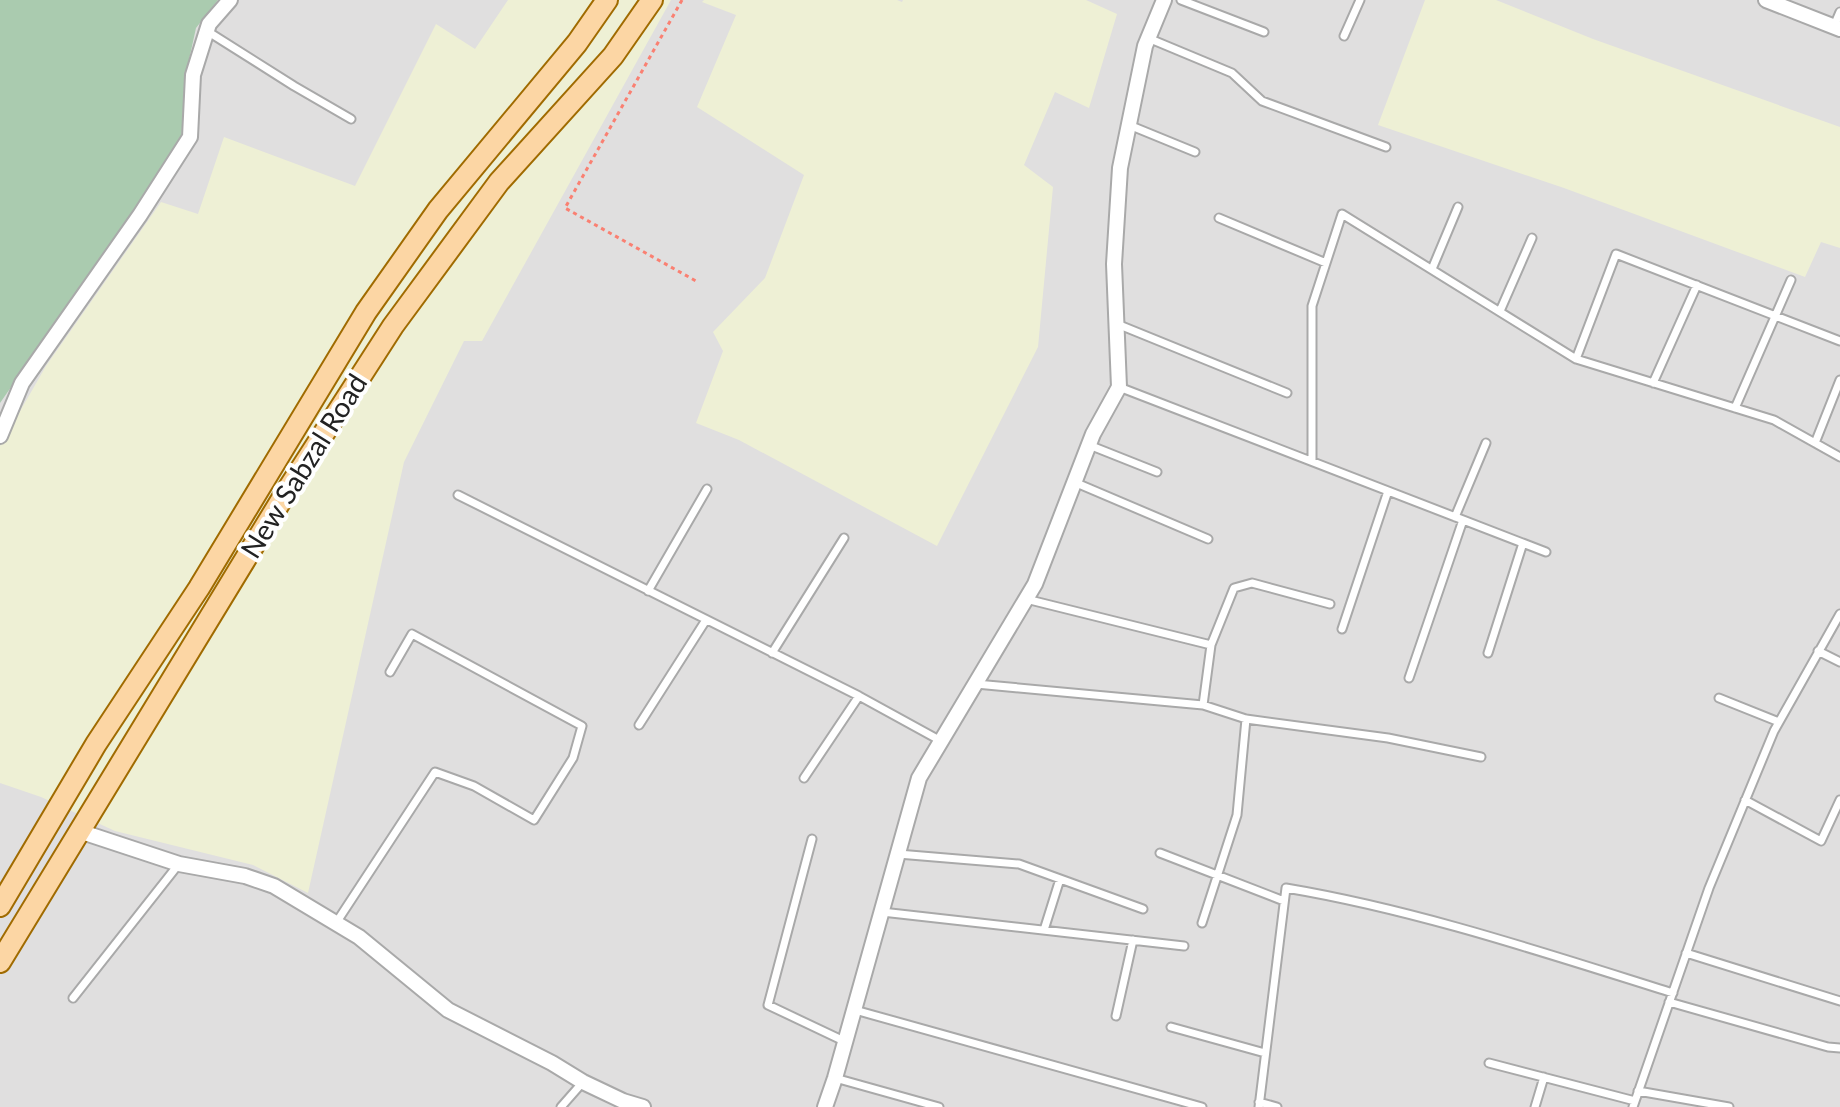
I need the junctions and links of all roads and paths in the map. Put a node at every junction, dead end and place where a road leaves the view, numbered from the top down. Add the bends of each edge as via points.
1 (230, 0) edge
2 (607, 0) edge
3 (652, 0) edge
4 (682, 0) edge
5 (1164, 0) edge
6 (1181, 0) edge
7 (1360, 0) edge
8 (1766, 0) edge
9 (1840, 12) edge
10 (1837, 28) edge
11 (207, 31) junction
12 (1264, 32) dead end
13 (1344, 36) dead end
14 (1148, 38) junction
15 (351, 119) dead end
16 (1129, 125) junction
17 (1386, 147) dead end
18 (1195, 152) dead end
19 (1458, 207) dead end
20 (1219, 218) dead end
21 (1532, 238) dead end
22 (1326, 263) junction
23 (1432, 269) junction
24 (1791, 280) dead end
25 (696, 281) dead end
26 (1697, 285) junction
27 (1500, 311) junction
28 (1775, 316) junction
29 (1117, 324) junction
30 (1840, 341) edge
31 (1576, 359) junction
32 (1840, 380) edge
33 (1653, 383) junction
34 (1119, 387) junction
35 (1287, 393) dead end
36 (1735, 408) junction
37 (0, 436) edge
38 (1486, 443) dead end
39 (1815, 443) junction
40 (1089, 445) junction
41 (1840, 457) edge
42 (1312, 461) junction
43 (1157, 472) dead end
44 (1074, 482) junction
45 (707, 489) dead end
46 (1388, 491) junction
47 (458, 495) dead end
48 (1455, 517) junction
49 (1463, 520) junction
50 (844, 538) dead end
51 (1208, 539) dead end
52 (1523, 543) junction
53 (1546, 552) dead end
54 (648, 591) junction
55 (1026, 599) junction
56 (1330, 604) dead end
57 (1840, 614) edge
58 (706, 620) junction
59 (1342, 629) dead end
60 (1211, 645) junction
61 (1818, 651) junction
62 (772, 653) junction
63 (1488, 653) dead end
64 (1840, 662) edge
65 (390, 672) dead end
66 (1409, 678) dead end
67 (976, 684) junction
68 (859, 696) junction
69 (1719, 698) dead end
70 (1203, 705) junction
71 (1246, 719) junction
72 (1779, 722) junction
73 (639, 725) dead end
74 (941, 741) junction
75 (1481, 757) dead end
76 (804, 778) dead end
77 (1745, 800) junction
78 (1840, 800) edge
79 (79, 831) junction
80 (812, 839) dead end
81 (1160, 853) dead end
82 (898, 854) junction
83 (179, 864) junction
84 (1219, 876) junction
85 (1060, 879) junction
86 (1284, 901) junction
87 (0, 906) edge
88 (1143, 909) dead end
89 (882, 912) junction
90 (336, 923) junction
91 (1202, 923) dead end
92 (1044, 930) junction
93 (1133, 940) junction
94 (1184, 946) dead end
95 (1686, 953) junction
96 (0, 962) edge
97 (1673, 993) junction
98 (73, 998) dead end
99 (1840, 1001) edge
100 (1669, 1002) junction
101 (855, 1010) junction
102 (1116, 1016) dead end
103 (1171, 1027) dead end
104 (846, 1042) junction
105 (1840, 1048) edge
106 (1265, 1053) junction
107 (1489, 1063) dead end
108 (1544, 1077) junction
109 (835, 1078) junction
110 (583, 1082) junction
111 (1638, 1091) junction
112 (1259, 1104) edge
113 (1634, 1104) edge
114 (1719, 1106) edge
115 (561, 1107) edge
116 (643, 1107) edge
117 (825, 1107) edge
118 (939, 1107) edge
119 (1202, 1107) edge
120 (1277, 1107) edge
121 (1535, 1107) edge
122 (1729, 1107) edge

1 - 11 street
2 - 87 main road, New Sabzal Road via 438,210 366,312
3 - 79 main road, New Sabzal Road via 613,56 499,182 393,326
4 - 25 path via 565,208
5 - 14 street
6 - 12 lane
7 - 13 lane
8 - 10 street
9 - 10 lane
11 - 15 lane
11 - 37 street via 193,75 190,137 22,383
14 - 16 street
14 - 17 lane via 1232,73 1262,101
16 - 18 lane
16 - 29 street via 1120,168 1114,264
19 - 23 lane
20 - 22 lane
21 - 27 lane
22 - 23 lane via 1342,214
22 - 42 lane via 1312,306
23 - 27 lane
24 - 28 lane
26 - 28 lane
26 - 31 lane via 1616,254
26 - 33 lane
27 - 31 lane
28 - 30 lane
28 - 36 lane
29 - 34 street
29 - 35 lane
31 - 33 lane
32 - 39 lane
33 - 36 lane
34 - 40 street
34 - 42 lane
36 - 39 lane via 1774,420
38 - 48 lane
39 - 41 lane
40 - 43 lane
40 - 44 street
42 - 46 lane
44 - 51 lane
44 - 55 street
45 - 54 lane
46 - 48 lane
46 - 59 lane
47 - 54 lane
48 - 49 lane
49 - 52 lane
49 - 66 lane
50 - 62 lane
52 - 53 lane
52 - 63 lane
54 - 58 lane
55 - 60 lane
55 - 67 street
56 - 60 lane via 1252,583 1234,588
57 - 61 lane
58 - 62 lane
58 - 73 lane
60 - 70 lane
61 - 64 lane
61 - 72 lane
62 - 68 lane
65 - 90 lane via 412,634 582,726 573,758 534,820 474,786 435,772
67 - 70 lane
67 - 74 street
68 - 74 lane
68 - 76 lane
69 - 72 lane
70 - 71 lane
71 - 75 lane
71 - 84 lane via 1237,815
72 - 77 lane
74 - 82 street via 919,778
77 - 78 lane via 1821,841
77 - 95 lane
79 - 83 street
79 - 96 main road, New Sabzal Road
80 - 104 lane via 768,1005
81 - 84 lane
82 - 85 lane via 1019,864
82 - 89 street
83 - 90 street via 274,886
83 - 98 lane
84 - 86 lane
84 - 91 lane
85 - 88 lane
85 - 92 lane
86 - 97 lane via 1286,888 1350,899
86 - 106 lane
89 - 92 lane
89 - 101 street
90 - 110 street via 448,1010
92 - 93 lane
93 - 94 lane
93 - 102 lane
95 - 97 lane
95 - 99 lane
97 - 100 lane
100 - 105 lane
100 - 111 lane
101 - 104 street
101 - 119 lane
103 - 106 lane
104 - 109 street
106 - 112 lane
107 - 108 lane
108 - 113 lane
108 - 121 lane
109 - 117 street
109 - 118 lane
110 - 115 lane
110 - 116 street
111 - 113 lane
111 - 114 lane
112 - 120 lane
114 - 122 lane

